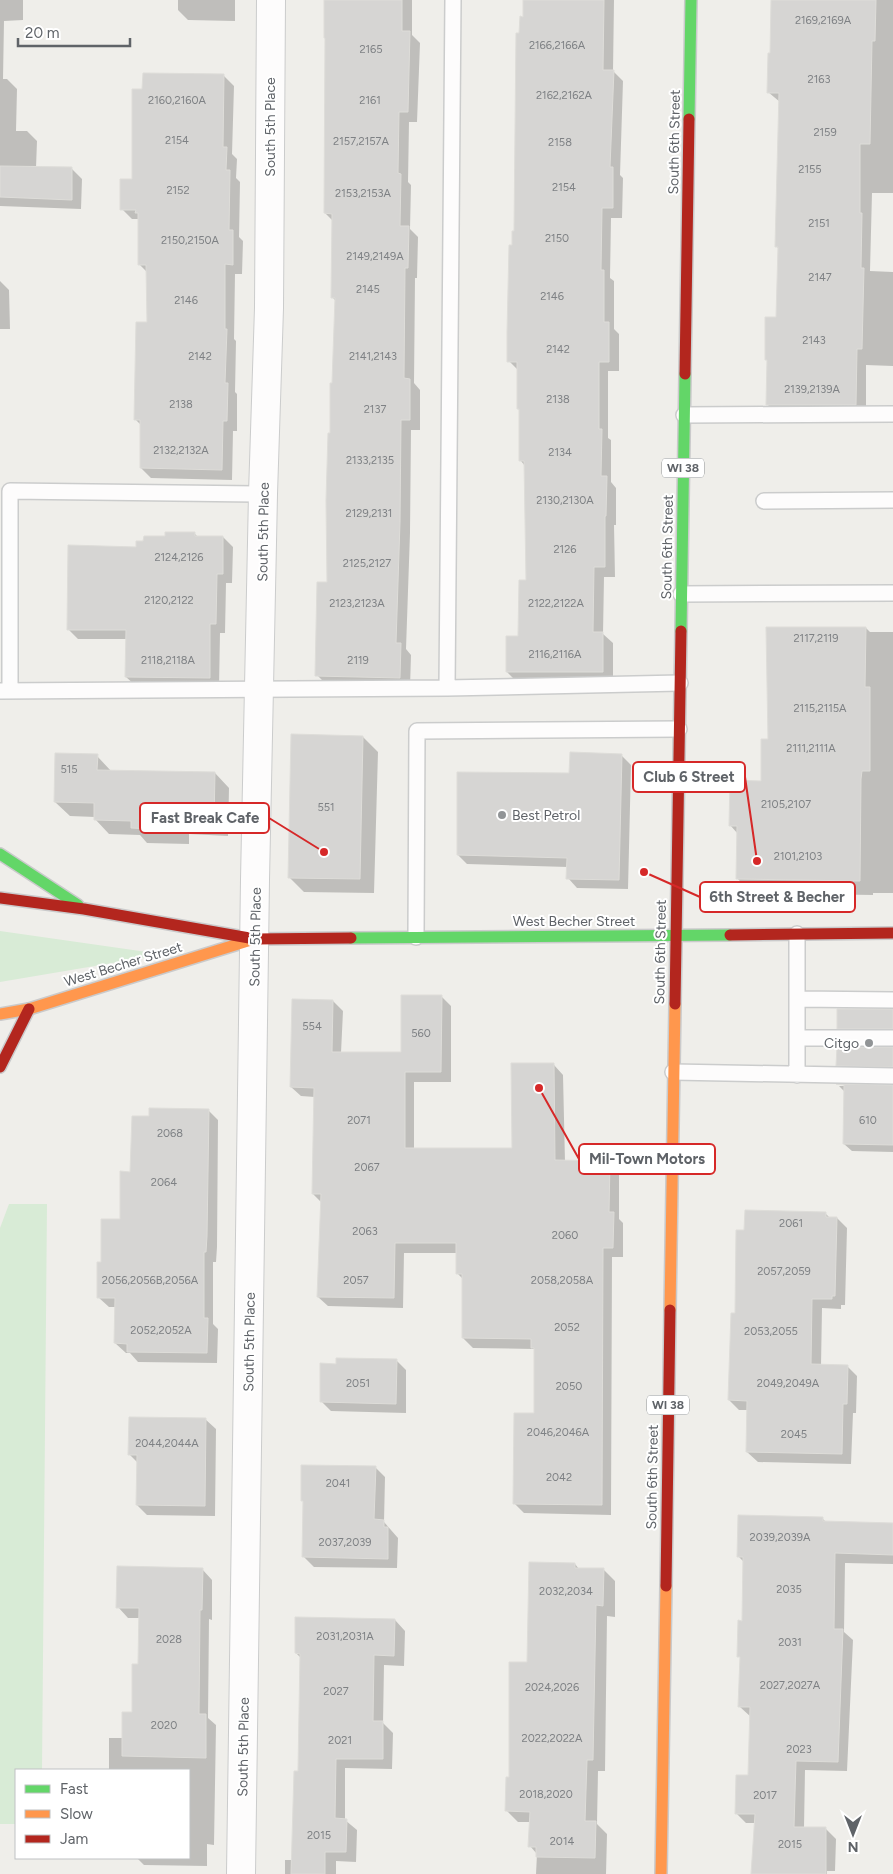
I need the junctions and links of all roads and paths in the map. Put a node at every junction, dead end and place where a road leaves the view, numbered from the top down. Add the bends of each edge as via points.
1 (271, 0) edge
2 (452, 0) edge
3 (691, 0) edge
4 (893, 414) edge
5 (684, 415) junction
6 (263, 494) junction
7 (893, 500) edge
8 (764, 501) dead end
9 (893, 593) edge
10 (681, 594) junction
11 (680, 683) junction
12 (447, 688) junction
13 (260, 689) junction
14 (5, 691) edge
15 (679, 729) junction
16 (0, 854) edge
17 (0, 898) edge
18 (84, 909) junction
19 (797, 934) junction
20 (893, 934) edge
21 (676, 936) junction
22 (416, 937) junction
23 (255, 939) junction
24 (797, 999) junction
25 (893, 1000) edge
26 (29, 1008) junction
27 (0, 1014) edge
28 (797, 1038) junction
29 (893, 1038) edge
30 (0, 1067) edge
31 (673, 1072) junction
32 (797, 1075) junction
33 (893, 1076) edge
34 (240, 1874) edge
35 (661, 1874) edge

1 - 6 street, South 5th Place via 269,308
2 - 12 lane
3 - 5 main road, South 6th Street / WI 38
4 - 5 lane
5 - 10 main road, South 6th Street / WI 38
6 - 13 street, South 5th Place
6 - 14 lane via 10,491
7 - 8 lane
9 - 10 lane
10 - 11 main road, South 6th Street / WI 38
11 - 12 lane
11 - 15 main road, South 6th Street / WI 38
12 - 13 lane
13 - 14 lane
13 - 23 street, South 5th Place
15 - 21 main road, South 6th Street / WI 38
15 - 22 lane via 417,731
16 - 18 main road
17 - 18 main road, West Becher Street
18 - 23 main road, West Becher Street
19 - 20 main road, West Becher Street
19 - 21 main road, West Becher Street
19 - 24 lane
21 - 22 main road, West Becher Street
21 - 31 main road, South 6th Street / WI 38
22 - 23 main road, West Becher Street
23 - 26 main road, West Becher Street
23 - 34 street, South 5th Place
24 - 25 lane
24 - 28 lane
26 - 27 main road, West Becher Street
26 - 30 main road
28 - 29 lane
28 - 32 lane
31 - 32 lane
31 - 35 main road, South 6th Street / WI 38
32 - 33 lane

